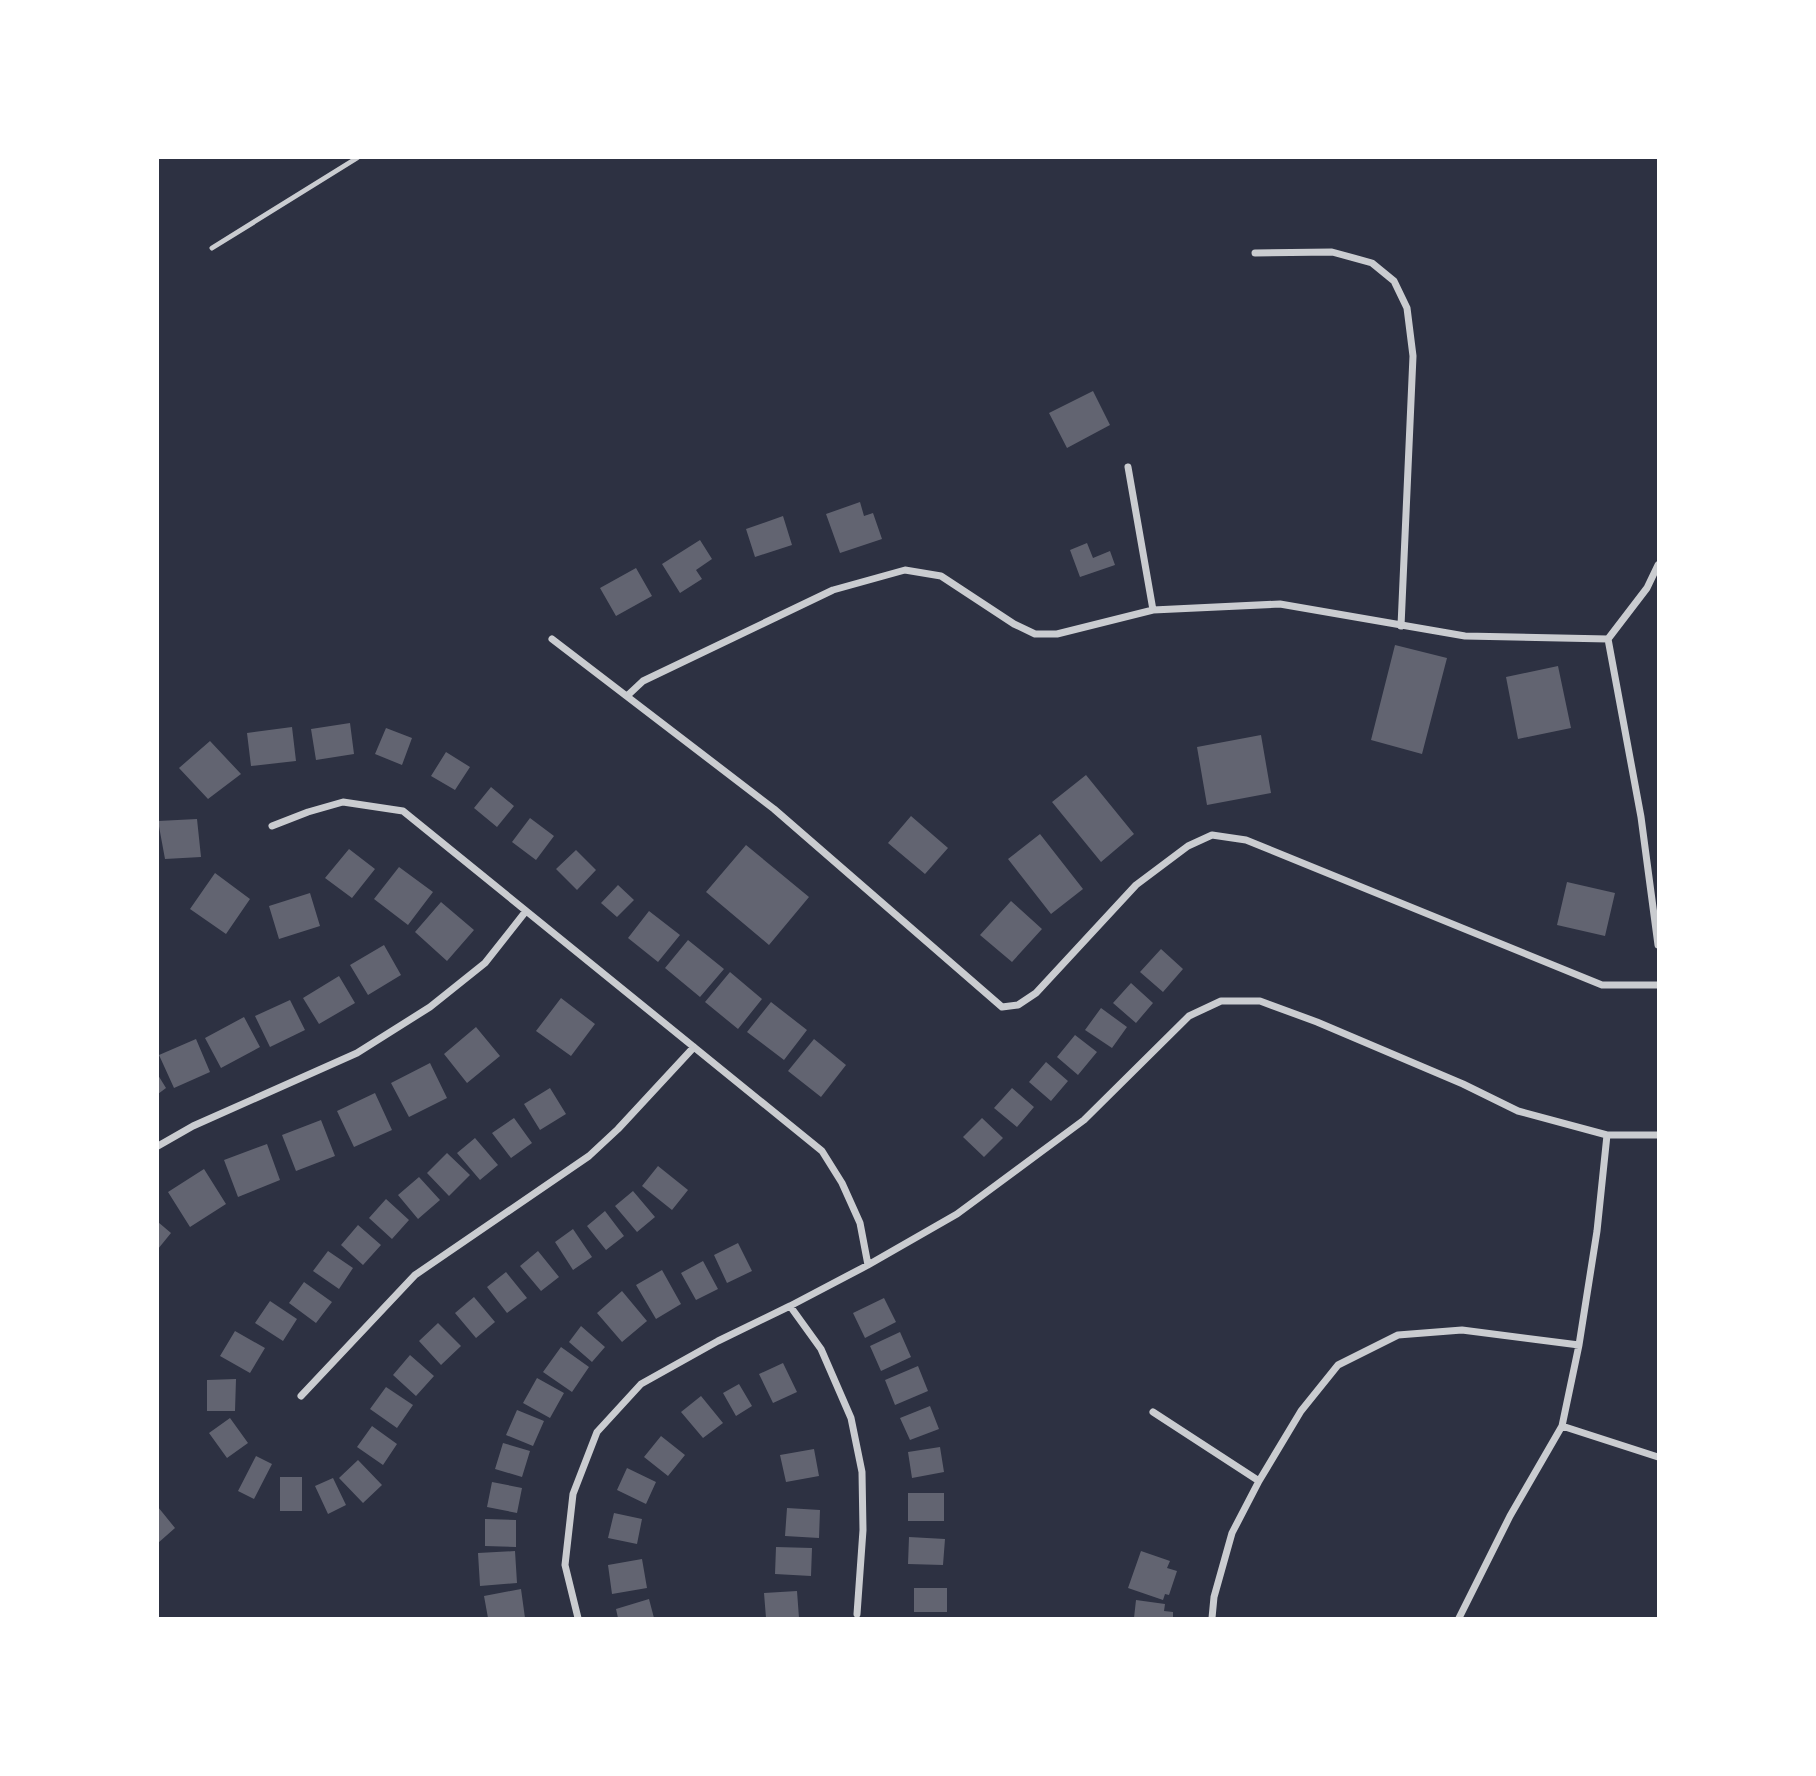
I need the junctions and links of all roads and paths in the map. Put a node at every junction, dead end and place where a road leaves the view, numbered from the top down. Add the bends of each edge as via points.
1 (357, 158) edge
2 (212, 248) dead end
3 (1255, 253) dead end
4 (1128, 467) dead end
5 (1658, 565) edge
6 (1153, 610) junction
7 (1401, 626) junction
8 (552, 639) dead end
9 (1608, 639) junction
10 (627, 696) junction
11 (272, 826) dead end
12 (526, 911) junction
13 (1658, 945) edge
14 (1658, 985) edge
15 (694, 1047) junction
16 (1607, 1135) junction
17 (1658, 1135) edge
18 (158, 1146) edge
19 (868, 1265) junction
20 (790, 1306) junction
21 (1579, 1345) junction
22 (301, 1396) dead end
23 (1153, 1412) dead end
24 (1562, 1426) junction
25 (1658, 1457) edge
26 (1259, 1481) junction
27 (857, 1614) dead end
28 (578, 1619) edge
29 (1212, 1619) edge
30 (1459, 1619) edge

1 - 2 lane
3 - 7 street via 1332,252 1372,263 1394,281 1407,308 1412,356
4 - 6 street
5 - 9 street via 1647,588
6 - 7 street via 1280,604
6 - 10 street via 1057,634 1035,634 940,576 905,570 833,590 643,681
7 - 9 street via 1465,636
8 - 10 street
9 - 13 street via 1641,817
10 - 14 street via 774,809 1002,1007 1018,1005 1036,993 1136,885 1188,846 1212,835 1246,840 1602,985
11 - 12 street via 343,802 403,811
12 - 15 street
12 - 18 street via 485,963 430,1007 357,1053
15 - 19 street via 822,1151 860,1223
15 - 22 street via 589,1156 415,1275
16 - 17 street
16 - 19 street via 1518,1111 1427,1068 1259,1001 1221,1001 1189,1016 1084,1120 957,1214
16 - 21 street
19 - 20 street
20 - 27 street via 821,1349 851,1418 862,1472
20 - 28 street via 641,1384 597,1432 573,1494 565,1565
21 - 24 street
21 - 26 street via 1462,1330 1398,1335 1338,1365 1301,1411
23 - 26 street
24 - 25 street
24 - 30 street via 1510,1516
26 - 29 street via 1232,1533

